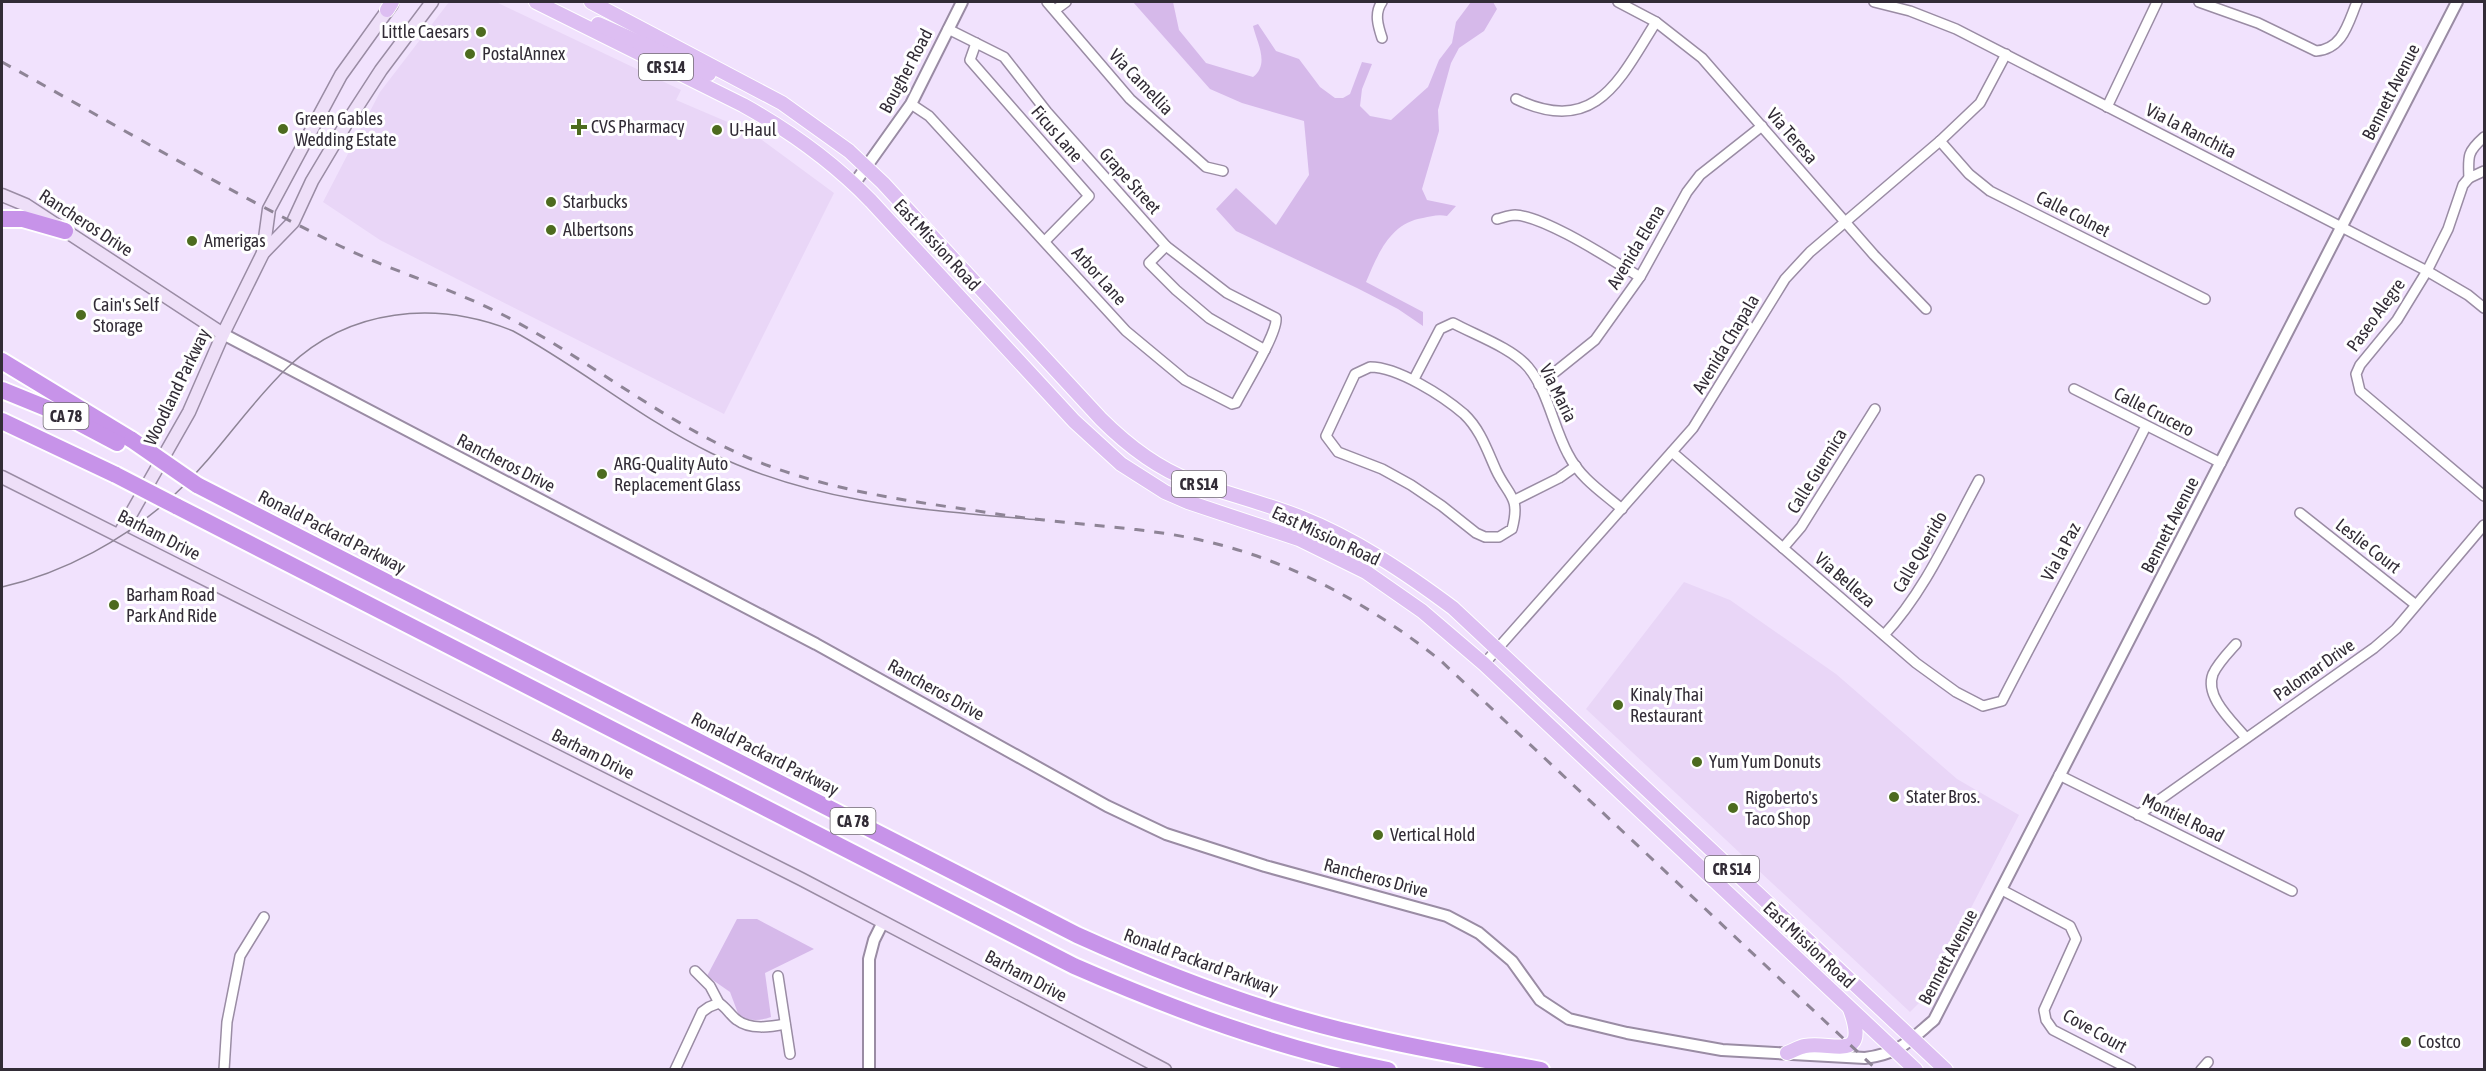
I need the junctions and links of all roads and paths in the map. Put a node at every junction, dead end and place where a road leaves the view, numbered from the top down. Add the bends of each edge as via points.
1 (432, 2) edge
2 (536, 2) edge
3 (591, 2) edge
4 (962, 2) edge
5 (1047, 2) edge
6 (1066, 2) edge
7 (1382, 2) edge
8 (1618, 2) edge
9 (1874, 2) edge
10 (2157, 2) edge
11 (2199, 2) edge
12 (2357, 2) edge
13 (2457, 2) edge
14 (391, 4) edge
15 (1055, 10) junction
16 (1656, 22) junction
17 (590, 29) junction
18 (948, 29) junction
19 (1382, 38) dead end
20 (976, 43) junction
21 (2006, 54) junction
22 (743, 82) junction
23 (1516, 99) dead end
24 (911, 104) junction
25 (2107, 107) junction
26 (1762, 126) junction
27 (2484, 137) edge
28 (1940, 141) junction
29 (866, 167) junction
30 (1223, 171) dead end
31 (2484, 171) edge
32 (2469, 178) junction
33 (854, 184) junction
34 (2, 195) edge
35 (2, 219) edge
36 (1497, 219) dead end
37 (1845, 222) junction
38 (2340, 228) junction
39 (65, 231) junction
40 (1045, 241) junction
41 (1167, 246) junction
42 (263, 253) junction
43 (2427, 271) junction
44 (1640, 277) junction
45 (2205, 299) dead end
46 (2484, 308) edge
47 (1926, 309) dead end
48 (223, 334) junction
49 (1265, 350) junction
50 (2, 361) edge
51 (1414, 379) junction
52 (1539, 385) junction
53 (2, 390) edge
54 (2073, 390) dead end
55 (1875, 409) dead end
56 (2, 421) edge
57 (2146, 426) junction
58 (130, 445) junction
59 (1672, 452) junction
60 (2221, 463) junction
61 (1576, 466) junction
62 (2, 477) edge
63 (1979, 480) dead end
64 (2484, 496) edge
65 (1515, 500) junction
66 (1622, 509) junction
67 (2300, 513) dead end
68 (2484, 525) edge
69 (119, 535) junction
70 (1783, 548) junction
71 (2416, 605) junction
72 (1884, 635) junction
73 (2236, 644) dead end
74 (1498, 648) junction
75 (1484, 664) junction
76 (2006, 694) joint
77 (2246, 738) junction
78 (2059, 776) junction
79 (2138, 814) junction
80 (1674, 844) junction
81 (1718, 855) junction
82 (2002, 890) junction
83 (2292, 891) dead end
84 (264, 917) dead end
85 (884, 922) junction
86 (695, 971) dead end
87 (778, 976) dead end
88 (719, 1003) junction
89 (1850, 1007) junction
90 (785, 1024) junction
91 (1912, 1038) junction
92 (1897, 1051) junction
93 (1787, 1053) junction
94 (790, 1054) dead end
95 (2208, 1062) dead end
96 (224, 1070) edge
97 (675, 1070) edge
98 (869, 1070) edge
99 (1165, 1070) edge
100 (1388, 1070) edge
101 (1541, 1070) edge
102 (1916, 1070) edge
103 (1946, 1070) edge
104 (2131, 1070) edge
105 (2201, 1070) edge

1 - 42 main road, Woodland Parkway via 346,124 293,222
2 - 17 main road, East Mission Road / CR S14
3 - 22 main road, East Mission Road / CR S14
4 - 18 street, Bougher Road
5 - 15 street, Via Camellia
6 - 15 street
7 - 19 street via 1377,21
8 - 16 street, Via Teresa
9 - 21 street, Via la Ranchita via 1956,29
10 - 25 street
11 - 12 street via 2258,23 2316,51 2325,51 2338,43
13 - 38 street, Bennett Avenue
14 - 42 main road, Woodland Parkway via 340,75 269,209
15 - 30 street, Via Camellia via 1130,99 1206,167
16 - 23 street via 1616,85 1595,103 1574,110 1547,111
16 - 26 street, Via Teresa via 1702,58
17 - 22 main road via 597,23 715,76
17 - 33 main road, East Mission Road / CR S14 via 773,122
18 - 20 street, Grape Street
18 - 24 street, Bougher Road
20 - 40 street, Ficus Lane via 970,60 1089,196
20 - 41 street, Grape Street via 1004,57 1047,112
21 - 25 street, Via la Ranchita
21 - 28 street, Avenida Chapala via 1980,103
22 - 29 main road, East Mission Road / CR S14 via 821,129
24 - 29 street, Bougher Road
24 - 40 street, Arbor Lane via 928,116
25 - 38 street, Via la Ranchita
26 - 37 street, Via Teresa
26 - 44 street, Avenida Elena via 1700,175
27 - 32 street, Paseo Alegre via 2468,156
28 - 37 street, Avenida Chapala
28 - 45 street, Calle Colnet via 1990,191
29 - 33 street, Bougher Road
29 - 74 main road, East Mission Road / CR S14 via 1128,444 1190,480 1302,517 1344,537 1425,587
31 - 32 street
32 - 43 street, Paseo Alegre
33 - 75 main road, East Mission Road / CR S14 via 1074,421 1121,464 1165,492 1299,539 1366,572 1422,611
34 - 39 main road, Rancheros Drive via 26,205
35 - 39 highway via 23,219
36 - 44 street via 1514,215 1530,218 1583,243
37 - 47 street, Via Teresa
37 - 59 street, Avenida Chapala via 1785,279 1716,394
38 - 43 street, Via la Ranchita
38 - 60 street, Bennett Avenue
39 - 48 main road, Rancheros Drive
40 - 49 street, Arbor Lane via 1126,332 1185,380 1232,404
41 - 49 street, Grape Street via 1227,293 1276,318
41 - 49 street via 1149,263 1209,318
42 - 48 main road, Woodland Parkway
43 - 46 street, Via la Ranchita
43 - 64 street, Paseo Alegre via 2397,320 2360,365 2356,374 2360,391
44 - 52 street, Avenida Elena via 1595,339
48 - 69 main road, Woodland Parkway via 189,412
48 - 93 street, Rancheros Drive via 816,644 1107,806 1167,834 1256,863 1447,916 1479,933 1512,961 1540,1000 1569,1019 1722,1050
50 - 58 highway
51 - 52 street, Via Maria via 1440,329 1453,323 1512,354 1528,366
51 - 65 street via 1464,415 1485,443
51 - 65 street via 1377,367 1355,374 1326,436 1338,452 1411,485 1485,537 1499,537 1512,529
52 - 61 street, Via Maria
53 - 58 highway, Ronald Packard Parkway / CA 78
54 - 57 street, Calle Crucero
55 - 70 street, Calle Guernica via 1801,527
56 - 100 highway, CA 78, bridge via 116,475 1074,966 1234,1029
57 - 60 street, Calle Crucero
57 - 76 street, Via la Paz
58 - 101 highway, Ronald Packard Parkway / CA 78, bridge via 197,485 1066,930 1138,963 1253,1004 1366,1036
59 - 66 street, Avenida Chapala
59 - 70 street, Via Belleza
60 - 78 street, Bennett Avenue
61 - 65 street
61 - 66 street, Via Maria via 1584,478
62 - 69 main road, Barham Drive
63 - 72 street, Calle Querido via 1918,592
66 - 74 street, Avenida Chapala
67 - 71 street, Leslie Court
68 - 71 street, Palomar Drive
69 - 85 main road, Barham Drive
70 - 72 street, Via Belleza
71 - 77 street, Palomar Drive via 2374,648
72 - 76 street, Via Belleza via 1956,692 1983,706 2002,701
73 - 77 street via 2212,677 2214,698
74 - 75 street, Avenida Chapala
74 - 81 main road, East Mission Road / CR S14
75 - 80 main road, East Mission Road / CR S14
77 - 79 street, Palomar Drive
78 - 79 street, Montiel Road
78 - 82 street, Bennett Avenue
79 - 83 street, Montiel Road
80 - 81 main road via 1709,859
80 - 89 main road, East Mission Road / CR S14
81 - 91 main road, East Mission Road / CR S14
82 - 91 street, Bennett Avenue via 1934,1020
82 - 104 street, Cove Court via 2070,926 2076,939 2044,1011 2053,1030
84 - 96 street via 240,956 227,1022
85 - 98 street via 869,959
85 - 99 main road, Barham Drive
86 - 88 street
87 - 90 street
88 - 90 street via 748,1025 764,1028
88 - 97 street via 702,1012
89 - 92 main road, East Mission Road / CR S14
89 - 93 main road via 1856,1032 1847,1047 1806,1046
90 - 94 street
91 - 92 street, Bennett Avenue
91 - 103 main road, East Mission Road / CR S14
92 - 93 street, Rancheros Drive via 1865,1058
92 - 102 main road, East Mission Road / CR S14
95 - 105 street

